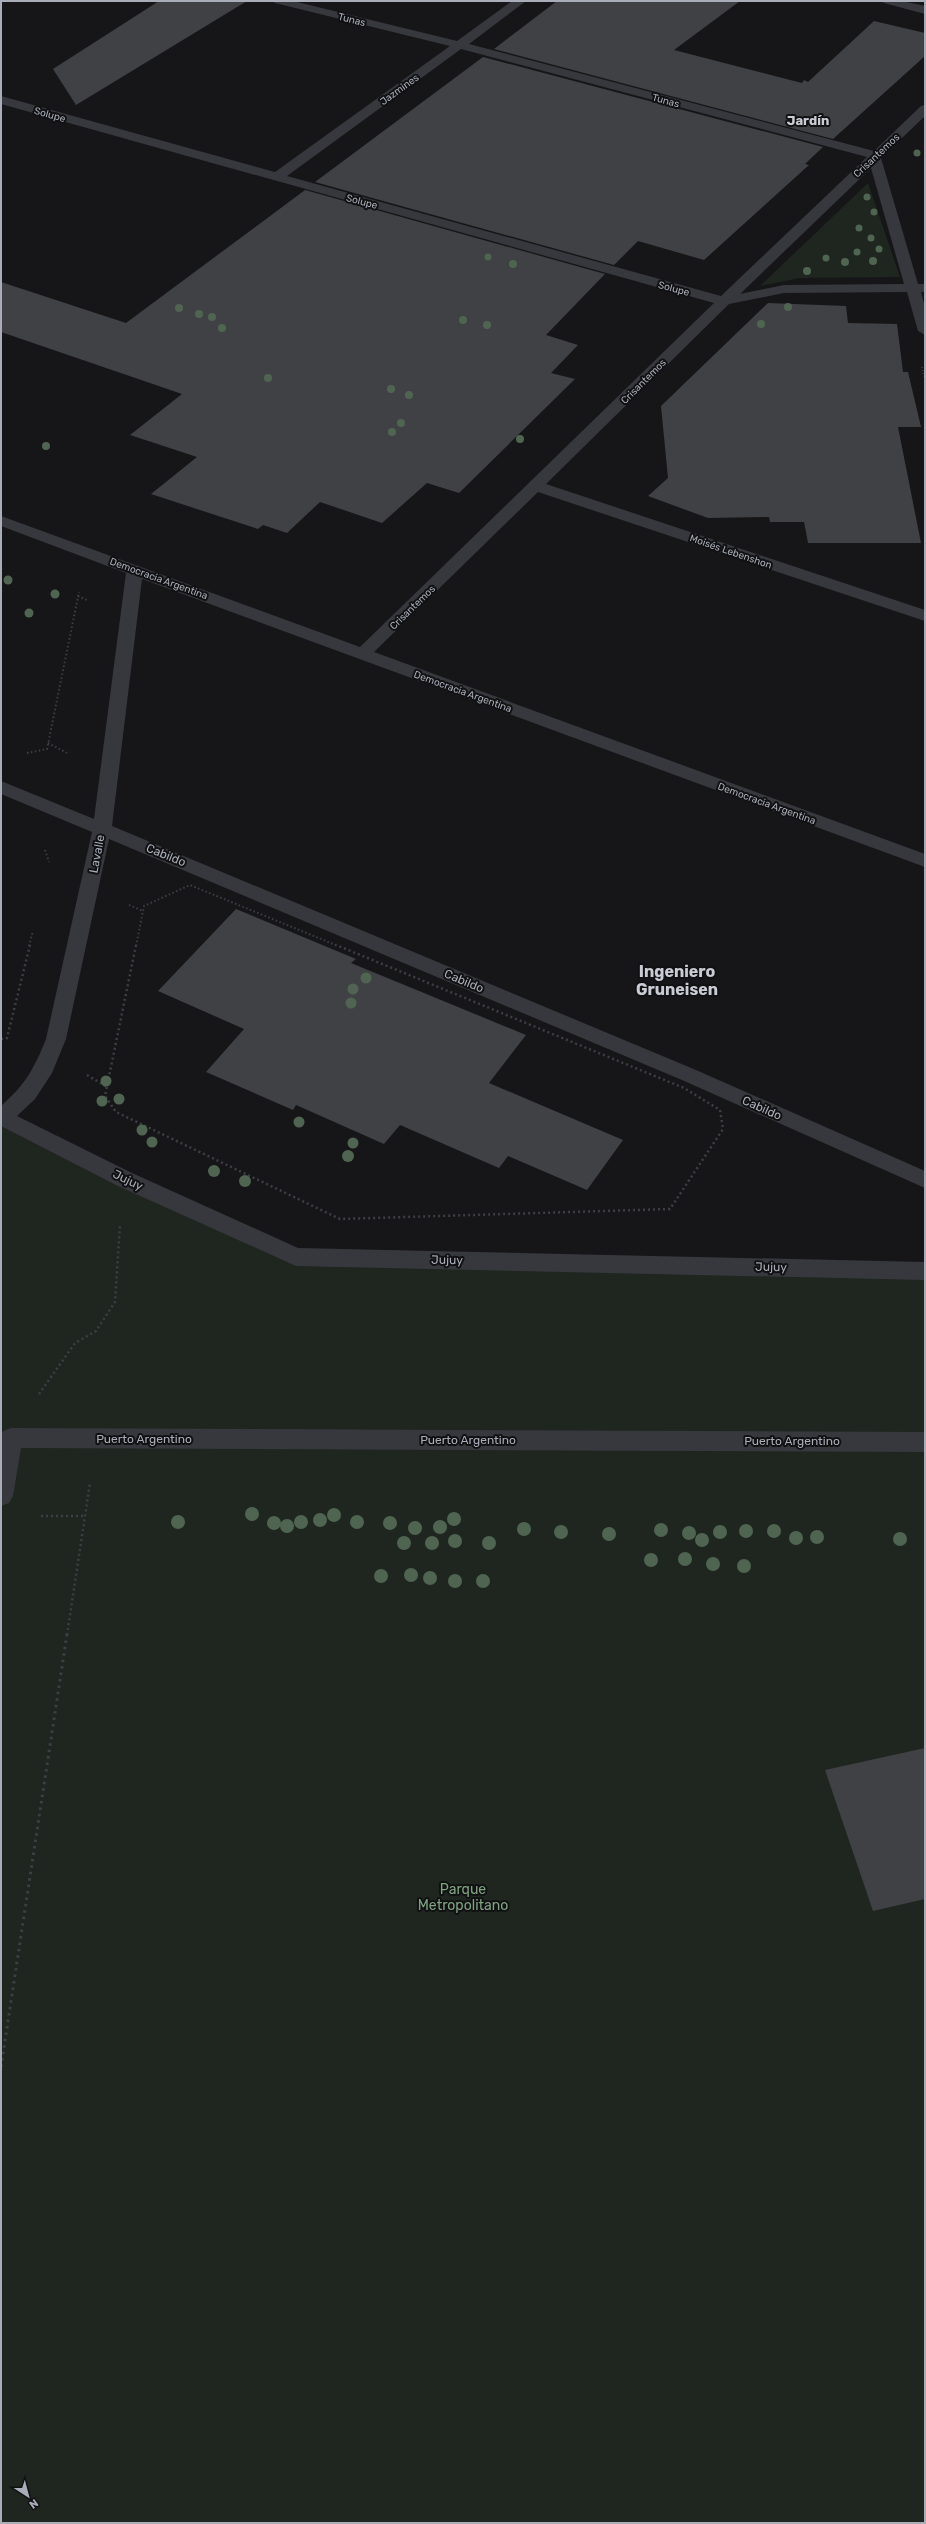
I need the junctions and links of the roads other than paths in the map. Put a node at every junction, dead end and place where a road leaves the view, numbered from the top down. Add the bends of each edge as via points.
1 (279, 1) edge
2 (520, 1) edge
3 (888, 1) edge
4 (925, 10) edge
5 (460, 45) junction
6 (1, 100) edge
7 (925, 109) edge
8 (874, 156) junction
9 (277, 177) junction
10 (919, 288) edge
11 (724, 301) junction
12 (925, 331) edge
13 (537, 486) junction
14 (1, 521) edge
15 (135, 569) junction
16 (925, 616) edge
17 (363, 654) junction
18 (1, 787) edge
19 (102, 829) junction
20 (925, 861) edge
21 (1, 1118) edge
22 (925, 1180) edge
23 (925, 1270) edge
24 (925, 1442) edge
25 (1, 1496) edge

1 - 5 street, Tunas
2 - 5 street, Jazmines
3 - 4 street
5 - 8 street, Tunas
5 - 9 street, Jazmines
6 - 9 street, Solupe
7 - 8 street, Crisantemos
8 - 10 street
8 - 11 street, Crisantemos
9 - 11 street, Solupe
10 - 11 street via 784,289
10 - 12 street
11 - 13 street, Crisantemos
13 - 16 street, Moisés Lebenshon
13 - 17 street, Crisantemos
14 - 15 street, Democracia Argentina
15 - 17 street, Democracia Argentina
15 - 19 street, Lavalle
17 - 20 street, Democracia Argentina
18 - 19 street, Cabildo
19 - 21 street, Lavalle via 56,1039 45,1068 28,1094
19 - 22 street, Cabildo via 689,1075
21 - 23 street, Jujuy via 296,1257
24 - 25 street, Puerto Argentino via 11,1438

